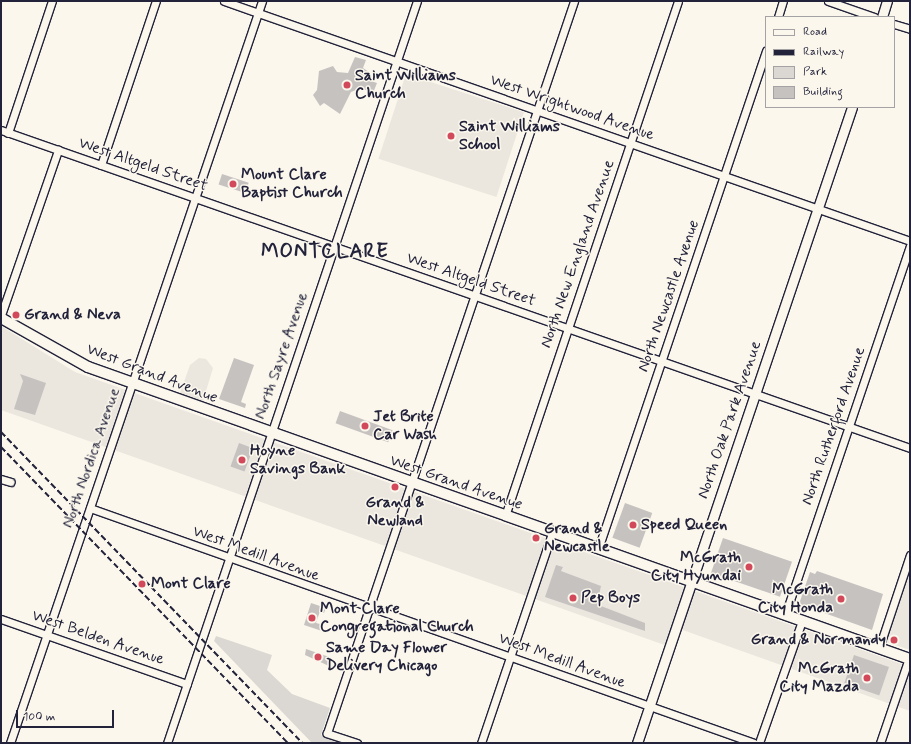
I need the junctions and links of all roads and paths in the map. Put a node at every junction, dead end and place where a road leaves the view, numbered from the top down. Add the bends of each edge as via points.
1 (52, 1) edge
2 (156, 1) edge
3 (224, 1) edge
4 (262, 1) edge
5 (417, 1) edge
6 (574, 1) edge
7 (678, 1) edge
8 (783, 1) edge
9 (828, 1) edge
10 (887, 1) edge
11 (258, 13) junction
12 (778, 16) edge
13 (871, 16) edge
14 (882, 16) edge
15 (895, 24) edge
16 (910, 29) edge
17 (765, 54) edge
18 (396, 61) junction
19 (852, 108) edge
20 (537, 110) junction
21 (4, 132) edge
22 (630, 143) junction
23 (58, 150) junction
24 (101, 165) junction
25 (724, 176) junction
26 (195, 198) junction
27 (817, 209) junction
28 (910, 241) edge
29 (910, 246) edge
30 (334, 247) junction
31 (474, 296) junction
32 (1, 316) edge
33 (568, 328) junction
34 (661, 361) junction
35 (132, 384) junction
36 (755, 394) junction
37 (849, 427) junction
38 (271, 433) junction
39 (910, 448) edge
40 (1, 479) edge
41 (11, 482) dead end
42 (411, 483) junction
43 (90, 508) junction
44 (505, 516) junction
45 (552, 532) junction
46 (598, 549) junction
47 (910, 555) edge
48 (229, 558) junction
49 (691, 582) junction
50 (369, 609) junction
51 (785, 615) junction
52 (1, 619) edge
53 (802, 621) junction
54 (47, 635) junction
55 (879, 648) junction
56 (510, 657) junction
57 (909, 659) edge
58 (186, 684) junction
59 (649, 707) junction
60 (758, 742) edge
61 (10, 743) edge
62 (167, 743) edge
63 (357, 743) edge
64 (481, 743) edge
65 (637, 743) edge
66 (880, 743) edge

1 - 21 street
2 - 24 street
3 - 11 street, West Wrightwood Avenue
4 - 11 street, North Nordica Avenue
5 - 18 street, North Sayre Avenue
6 - 20 street
7 - 22 street, North New England Avenue
8 - 12 street
9 - 13 street
10 - 14 street
11 - 18 street, West Wrightwood Avenue
11 - 26 street, North Nordica Avenue
15 - 16 street
17 - 25 street, North Newcastle Avenue
18 - 20 street, West Wrightwood Avenue
18 - 30 street, North Sayre Avenue
19 - 27 street, North Oak Park Avenue
20 - 22 street, West Wrightwood Avenue
20 - 31 street
21 - 23 street, West Altgeld Street
22 - 25 street, West Wrightwood Avenue
22 - 33 street, North New England Avenue
23 - 24 street, West Altgeld Street
23 - 32 street
24 - 26 street, West Altgeld Street
25 - 27 street, West Wrightwood Avenue
25 - 34 street, North Newcastle Avenue
26 - 30 street, West Altgeld Street
26 - 35 street, North Nordica Avenue
27 - 28 street, West Wrightwood Avenue
27 - 36 street, North Oak Park Avenue
29 - 37 street, North Rutherford Avenue
30 - 31 street, West Altgeld Street
30 - 38 street, North Sayre Avenue
31 - 33 street, West Altgeld Street
31 - 42 street
32 - 35 main road, West Grand Avenue via 88,367
33 - 34 street, West Altgeld Street
33 - 44 street, North New England Avenue
34 - 36 street, West Altgeld Street
34 - 46 street, North Newcastle Avenue
35 - 38 main road, West Grand Avenue
35 - 43 street, North Nordica Avenue
36 - 37 street, West Altgeld Street
36 - 49 street, North Oak Park Avenue
37 - 39 street, West Altgeld Street
37 - 51 street, North Rutherford Avenue
38 - 42 main road, West Grand Avenue
38 - 48 street, North Sayre Avenue
40 - 41 street
42 - 44 main road, West Grand Avenue
42 - 50 street
43 - 48 street, West Medill Avenue
43 - 54 street, North Nordica Avenue
44 - 45 main road, West Grand Avenue
45 - 46 main road, West Grand Avenue
45 - 56 street
46 - 49 main road, West Grand Avenue
47 - 55 street
48 - 50 street, West Medill Avenue
48 - 58 street, North Sayre Avenue
49 - 51 main road, West Grand Avenue
49 - 59 street, North Oak Park Avenue
50 - 56 street, West Medill Avenue
50 - 63 street via 327,732
51 - 53 main road, West Grand Avenue
52 - 54 street, West Belden Avenue
53 - 55 main road, West Grand Avenue
53 - 60 street
54 - 58 street, West Belden Avenue
54 - 61 street, North Nordica Avenue
55 - 57 main road, West Grand Avenue
56 - 59 street, West Medill Avenue
56 - 64 street
57 - 66 street
58 - 62 street, North Sayre Avenue
59 - 60 street, West Medill Avenue
59 - 65 street, North Oak Park Avenue

